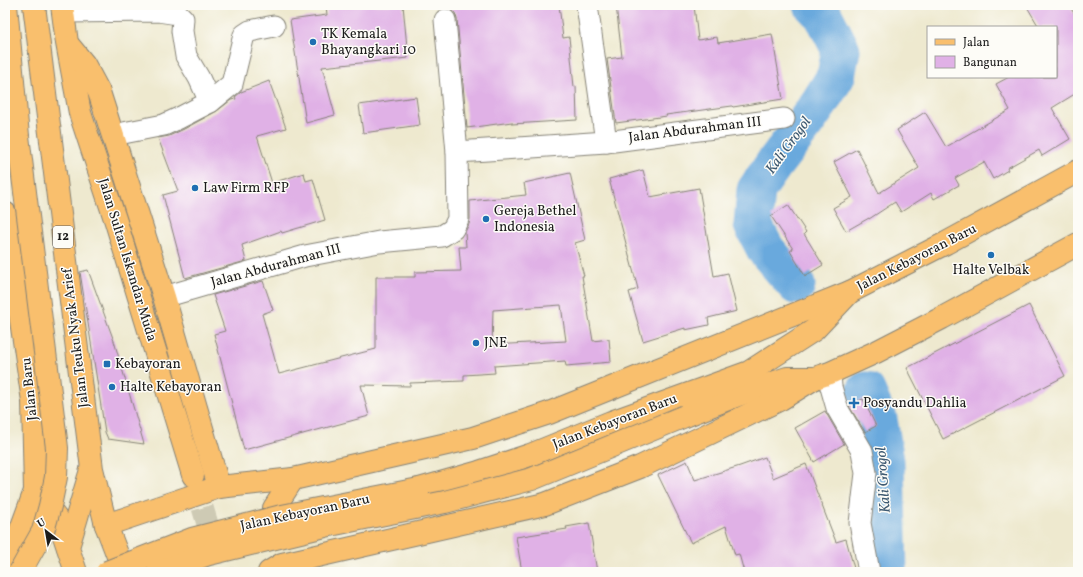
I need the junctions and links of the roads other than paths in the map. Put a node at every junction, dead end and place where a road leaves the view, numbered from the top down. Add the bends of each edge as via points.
1 (6, 5) edge
2 (34, 5) edge
3 (587, 5) edge
4 (62, 9) edge
5 (445, 20) dead end
6 (274, 26) dead end
7 (67, 43) junction
8 (210, 102) junction
9 (784, 119) dead end
10 (113, 136) junction
11 (606, 142) junction
12 (457, 152) junction
13 (1078, 171) edge
14 (5, 213) edge
15 (1078, 244) edge
16 (850, 292) junction
17 (164, 297) junction
18 (823, 376) junction
19 (92, 469) junction
20 (193, 475) tunnel mouth
21 (293, 479) junction
22 (219, 487) junction
23 (35, 490) junction
24 (106, 525) junction
25 (68, 547) junction
26 (310, 557) junction
27 (5, 560) edge
28 (20, 572) edge
29 (76, 572) edge
30 (107, 572) edge
31 (124, 572) edge
32 (158, 572) edge
33 (269, 572) edge
34 (869, 572) edge

1 - 28 main road, bridge via 18,136 57,448 56,477 43,531
2 - 19 main road, Jalan Teuku Nyak Arief / 12
3 - 11 street
4 - 7 main road
4 - 8 street via 158,11 178,14 183,19 186,56
5 - 12 street, Jalan Abdurahman III
6 - 8 street via 250,31 244,35 232,84
7 - 10 main road via 84,64 99,92
7 - 20 main road, Jalan Sultan Iskandar Muda via 80,113
8 - 10 street via 164,124
9 - 11 street, Jalan Abdurahman III
10 - 17 main road
11 - 12 street, Jalan Abdurahman III
12 - 17 street, Jalan Abdurahman III via 458,219 452,229 442,236 379,242 305,256
13 - 16 main road, Jalan Kebayoran Baru
14 - 23 main road, Jalan Baru via 33,401
15 - 18 main road, Jalan Kebayoran Baru via 942,318
16 - 21 main road via 542,415 473,438
16 - 30 main road, Jalan Kebayoran Baru, bridge via 814,330 749,372 611,422 530,455 419,489 282,516 192,539
17 - 22 main road
18 - 26 main road via 640,467 545,504
18 - 32 main road, Jalan Kebayoran Baru, bridge via 787,378 738,395 532,478 445,502 259,541 209,554
18 - 34 street via 831,386 837,408 862,451 866,473 860,523
19 - 24 main road, Jalan Teuku Nyak Arief / 12
19 - 25 main road
21 - 22 main road
21 - 26 main road via 274,508 275,530 288,548
22 - 24 main road
23 - 25 main road via 56,518
23 - 27 main road, Jalan Baru via 17,540
24 - 31 main road, Jalan Teuku Nyak Arief / 12
25 - 29 main road
26 - 33 main road via 282,564

